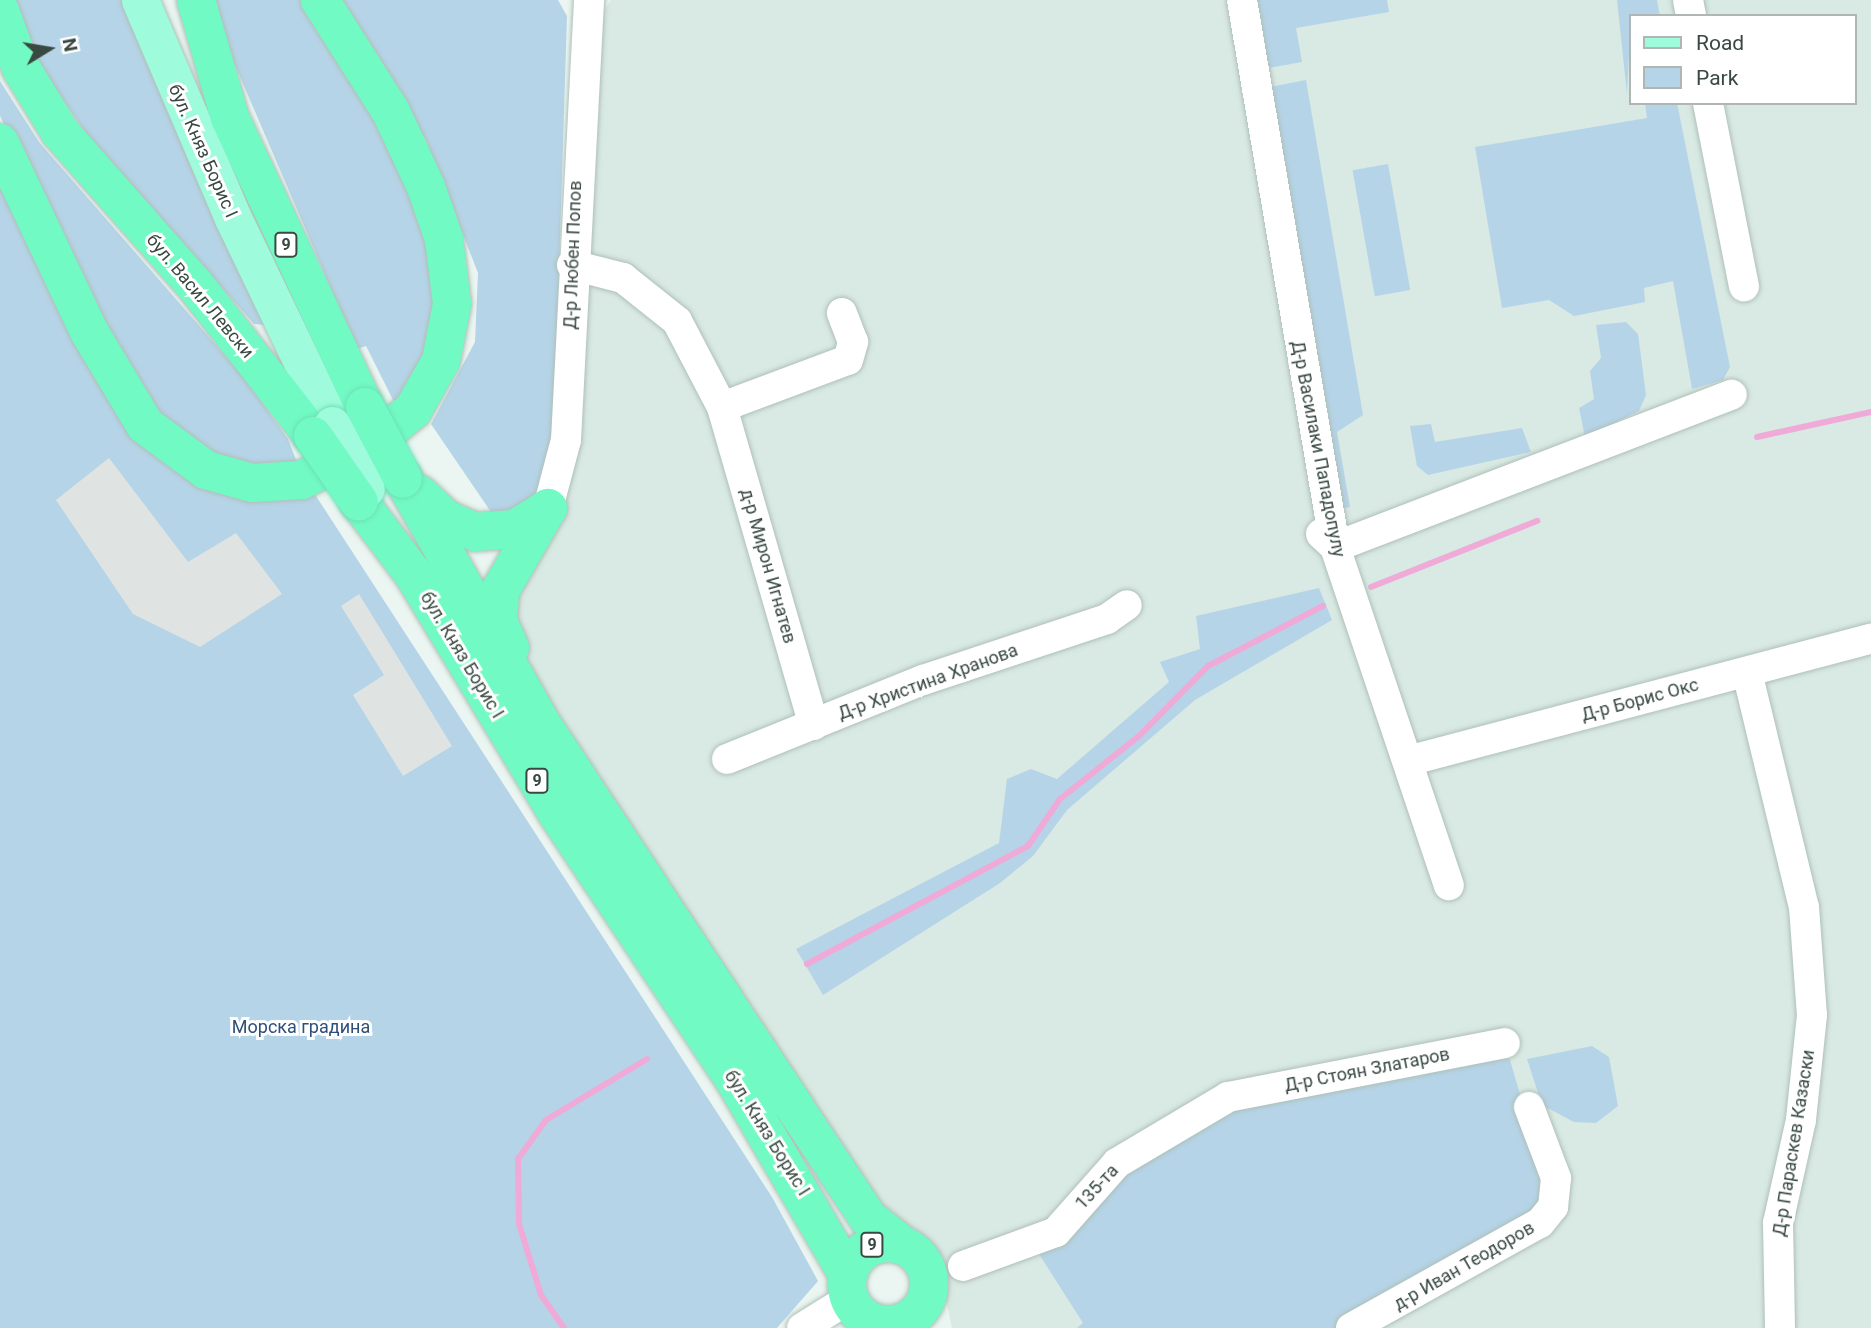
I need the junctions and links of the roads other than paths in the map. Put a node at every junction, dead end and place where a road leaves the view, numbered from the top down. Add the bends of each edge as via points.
1 (140, 0) edge
2 (183, 0) edge
3 (196, 0) edge
4 (320, 0) edge
5 (589, 0) edge
6 (1242, 0) edge
7 (0, 11) edge
8 (1708, 105) edge
9 (230, 118) junction
10 (0, 143) edge
11 (572, 265) junction
12 (1744, 286) dead end
13 (842, 313) dead end
14 (1732, 395) dead end
15 (722, 407) junction
16 (322, 431) junction
17 (403, 479) junction
18 (548, 508) junction
19 (1309, 523) dead end
20 (1335, 547) junction
21 (414, 575) joint
22 (1127, 605) dead end
23 (1871, 639) edge
24 (1747, 672) junction
25 (814, 724) junction
26 (543, 726) junction
27 (727, 759) dead end
28 (1408, 761) junction
29 (1449, 885) dead end
30 (1506, 1043) dead end
31 (1228, 1097) joint
32 (1529, 1107) dead end
33 (901, 1244) junction
34 (946, 1274) junction
35 (849, 1287) junction
36 (1399, 1318) edge
37 (882, 1326) edge
38 (802, 1328) edge
39 (947, 1328) edge
40 (1351, 1328) edge
41 (1780, 1328) edge

1 - 16 main road, бул. Княз Борис I
2 - 9 main road, бул. Княз Борис I
3 - 9 highway, 9
4 - 10 highway via 391,112 426,187 444,239 452,304 441,361 413,410 373,443 302,480 252,482 206,470 145,425 90,333
5 - 11 street, Д-р Любен Попов
6 - 20 street, Д-р Василаки Пападопулу
7 - 16 highway, бул. Васил Левски / 9 via 21,68 61,132
8 - 12 street
9 - 17 highway, бул. Княз Борис I / 9, bridge
11 - 15 street, д-р Мирон Игнатев via 623,278 677,321
11 - 18 street, Д-р Любен Попов via 566,440
13 - 15 street via 853,347 845,362
14 - 20 street
15 - 25 street, д-р Мирон Игнатев
16 - 21 highway, бул. Васил Левски / 9, bridge
17 - 18 highway via 446,519 475,533 515,529
17 - 26 highway, бул. Княз Борис I / 9
18 - 26 highway via 498,604 498,621
19 - 20 street
20 - 28 street, Д-р Василаки Пападопулу
21 - 35 highway, бул. Княз Борис I / 9 via 557,813 778,1149
22 - 25 street, Д-р Христина Хранова via 1107,619
23 - 24 street, Д-р Борис Окс
24 - 28 street, Д-р Борис Окс
24 - 41 street, Д-р Параскев Казаски via 1804,907 1812,1015 1801,1120 1778,1223
25 - 27 street, Д-р Христина Хранова
26 - 33 highway, бул. Княз Борис I / 9 via 869,1218
28 - 29 street, Д-р Василаки Пападопулу
30 - 31 street, Д-р Стоян Златаров
31 - 34 street, 135-та via 1117,1163 1056,1232
32 - 36 street, д-р Иван Теодоров via 1556,1178 1553,1207 1540,1223
33 - 34 highway, 9
33 - 35 highway, 9 via 867,1247
34 - 37 highway, 9 via 915,1315
34 - 39 highway, 9
35 - 37 highway, 9
35 - 38 street
36 - 40 street, д-р Иван Теодоров

